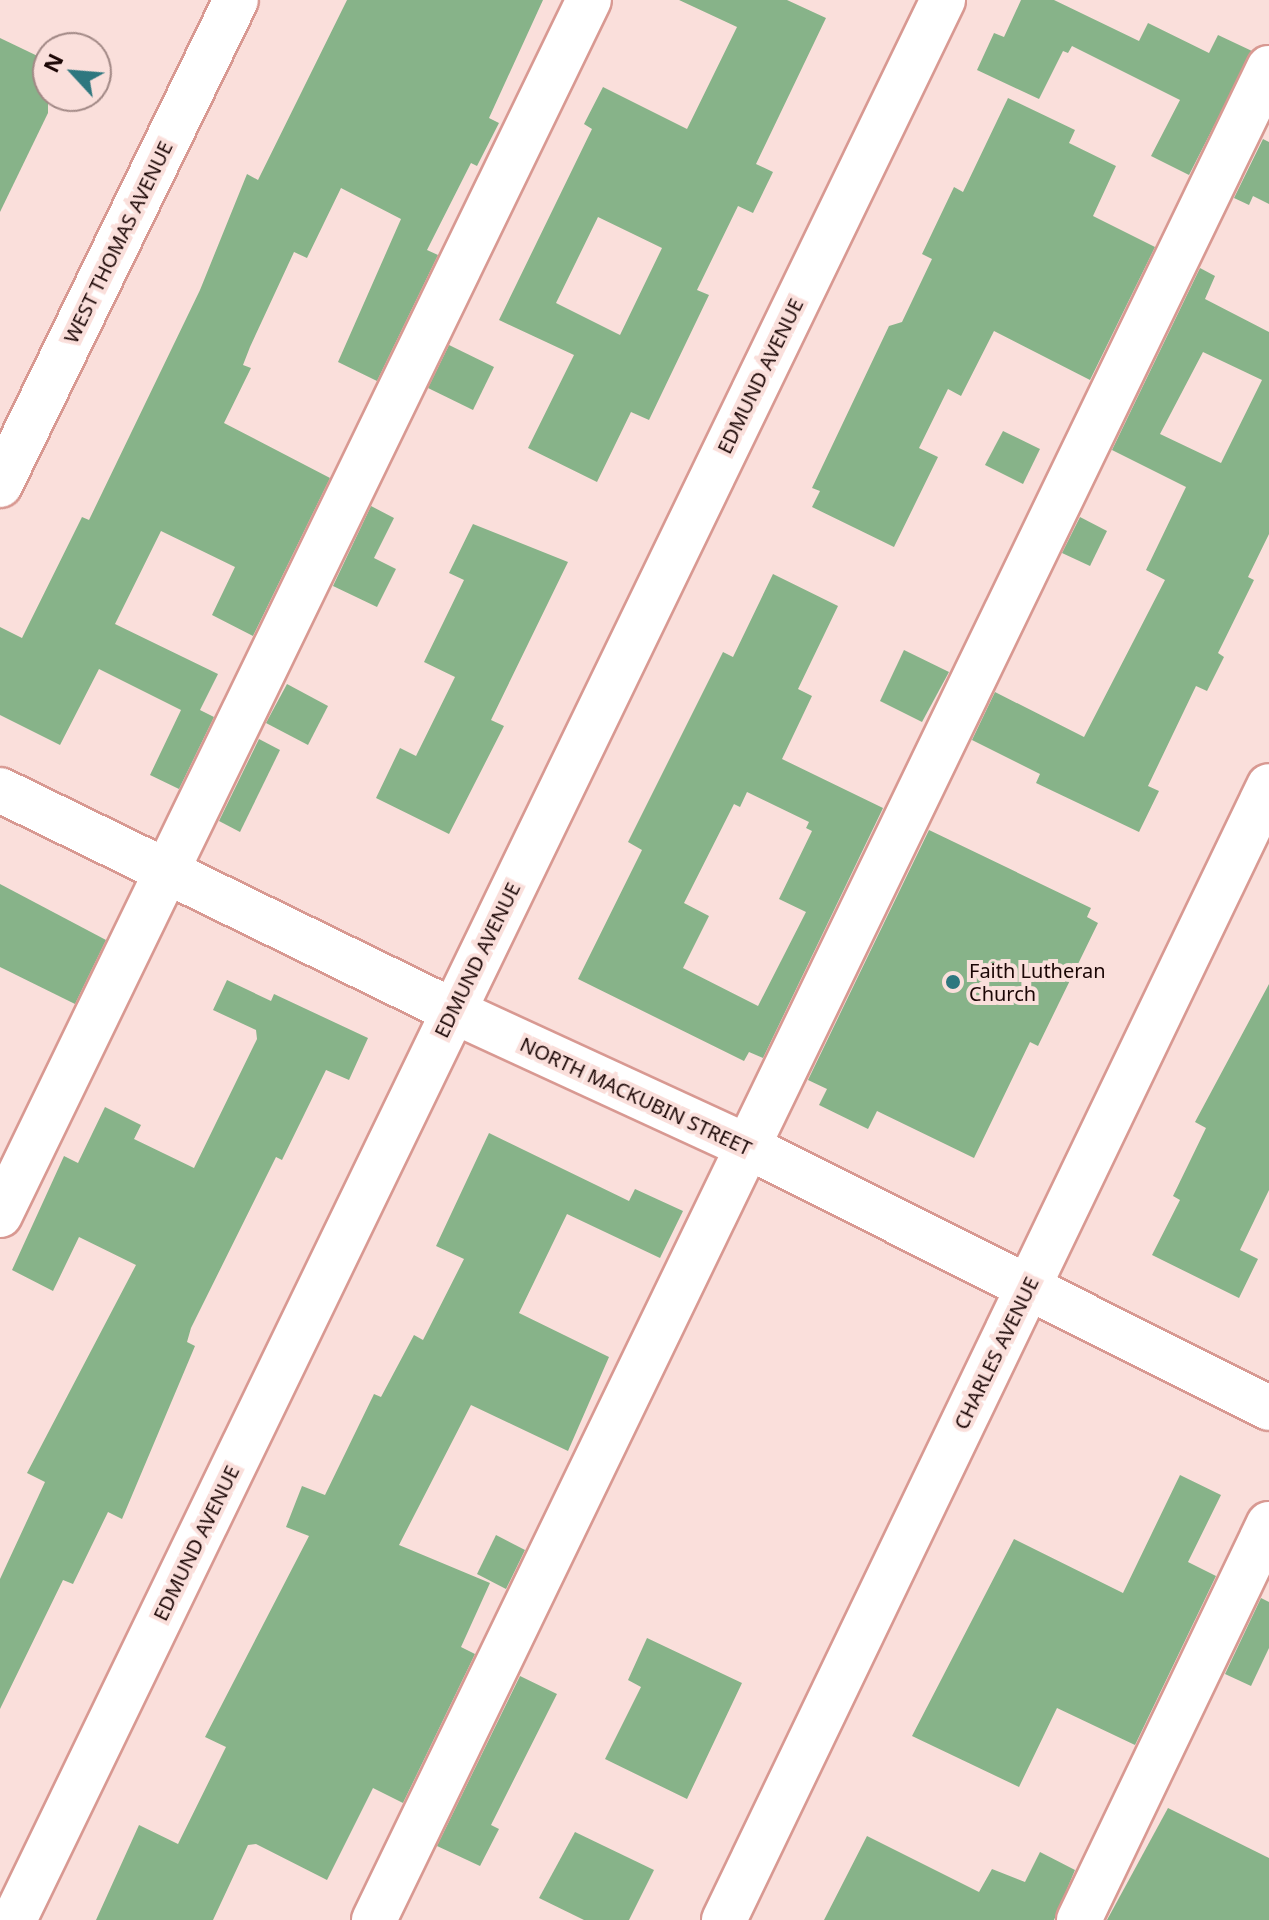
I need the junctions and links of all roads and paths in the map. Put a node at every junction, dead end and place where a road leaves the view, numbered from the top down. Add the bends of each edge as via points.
1 (236, 0) edge
2 (589, 0) edge
3 (943, 0) edge
4 (1269, 68) edge
5 (0, 485) edge
6 (1269, 786) edge
7 (0, 790) edge
8 (166, 871) junction
9 (453, 1011) junction
10 (744, 1145) junction
11 (0, 1215) edge
12 (1029, 1286) junction
13 (1269, 1408) edge
14 (1269, 1524) edge
15 (14, 1920) edge
16 (374, 1920) edge
17 (724, 1920) edge
18 (1079, 1920) edge

1 - 5 street, WEST THOMAS AVENUE
2 - 8 street
3 - 9 street, EDMUND AVENUE
4 - 10 street
6 - 12 street, CHARLES AVENUE
7 - 8 street, NORTH MACKUBIN STREET
8 - 9 street, NORTH MACKUBIN STREET
8 - 11 street
9 - 10 street, NORTH MACKUBIN STREET
9 - 15 street, EDMUND AVENUE
10 - 12 street, NORTH MACKUBIN STREET
10 - 16 street via 643,1369
12 - 13 street, NORTH MACKUBIN STREET
12 - 17 street, CHARLES AVENUE
14 - 18 street

